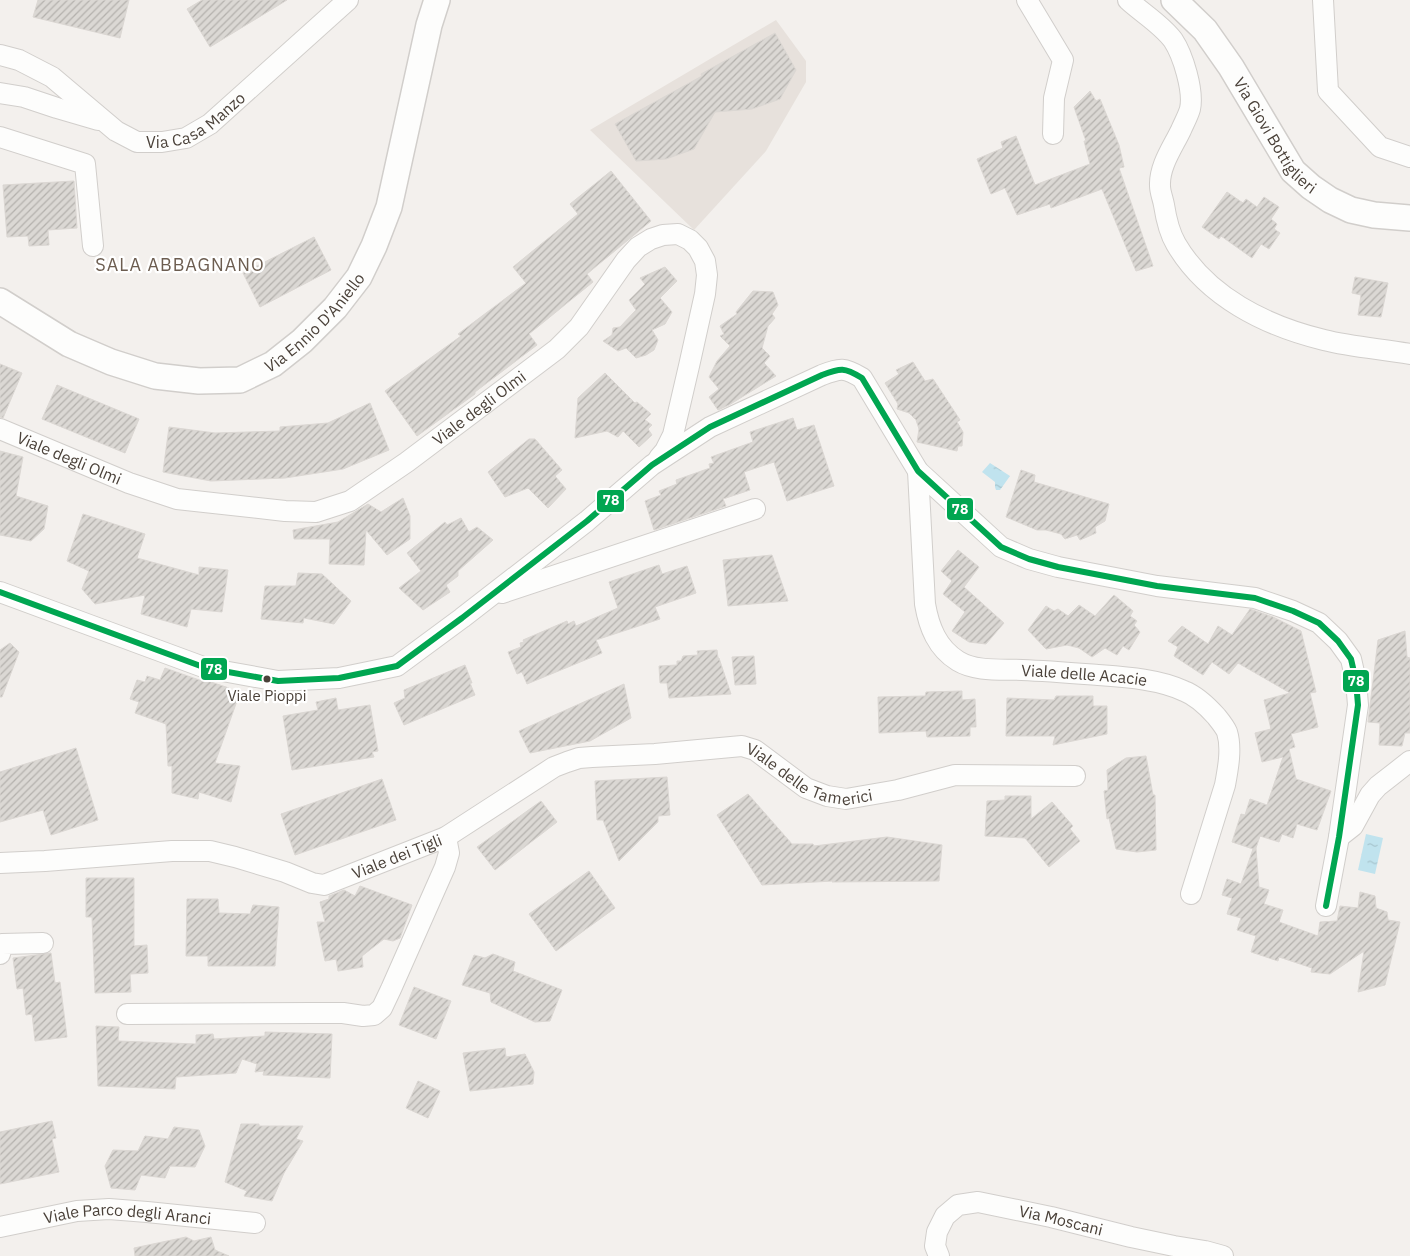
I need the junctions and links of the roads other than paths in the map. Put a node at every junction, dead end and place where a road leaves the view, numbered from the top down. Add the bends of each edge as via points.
1 (348, 0) edge
2 (437, 0) edge
3 (1027, 0) edge
4 (1128, 0) edge
5 (1174, 0) edge
6 (1323, 0) edge
7 (0, 55) edge
8 (0, 93) edge
9 (105, 122) junction
10 (1053, 134) dead end
11 (0, 137) edge
12 (1410, 157) edge
13 (1410, 218) edge
14 (93, 246) dead end
15 (0, 301) edge
16 (1410, 354) edge
17 (0, 429) edge
18 (652, 465) junction
19 (918, 471) junction
20 (755, 509) dead end
21 (0, 592) edge
22 (488, 598) junction
23 (1410, 761) edge
24 (1075, 776) dead end
25 (446, 837) junction
26 (1339, 837) junction
27 (0, 863) edge
28 (1191, 894) dead end
29 (1326, 906) dead end
30 (43, 943) dead end
31 (0, 954) edge
32 (127, 1014) dead end
33 (255, 1223) dead end
34 (0, 1227) edge
35 (939, 1256) edge
36 (1224, 1256) edge

1 - 9 street, Via Casa Manzo via 210,124 186,138 138,142
2 - 15 street, Via Ennio D'Aniello via 389,207 374,246 359,277 335,308 302,342 274,364 240,380 199,381 155,376 69,344
3 - 10 street via 1063,60 1054,98
4 - 16 street via 1172,40 1186,71 1190,108 1162,169 1160,186 1166,219 1175,243 1196,272 1218,292 1251,314 1291,331
5 - 13 street, Via Giovi Bottiglieri via 1205,30 1231,67 1293,171 1330,200 1351,210
6 - 12 street via 1328,91 1380,147
7 - 9 street, Via Casa Manzo via 52,77
8 - 9 street via 24,97
11 - 14 street via 85,164
17 - 18 street, Viale degli Olmi via 129,483 177,499 316,512 350,501 557,349 579,327 638,247 663,234 678,234 690,240 705,261 705,294 673,435 665,451
18 - 19 street via 710,428 822,375 848,370 862,378
18 - 22 street
19 - 26 street via 1001,546 1029,559 1157,586 1255,598 1319,623 1351,659 1356,681 1358,704
19 - 28 street, Viale delle Acacie via 924,604 935,637 944,650 959,661 981,668 1134,678 1165,685 1198,699 1220,721 1227,732 1229,744 1228,770
20 - 22 street
21 - 22 street via 206,668 278,681 340,678 397,666
23 - 26 street via 1378,786 1353,826
24 - 25 street, Viale delle Tamerici via 955,775 846,799 806,788 755,750 742,746 580,758 554,767
25 - 27 street, Viale dei Tigli via 324,885 210,851
25 - 32 street, Viale dei Tigli via 449,853 445,867 382,1008 374,1015
26 - 29 street
30 - 31 street via 2,944
33 - 34 street, Viale Parco degli Aranci via 109,1209 78,1211
35 - 36 street, Via Moscani via 936,1238 945,1216 958,1204 978,1202

